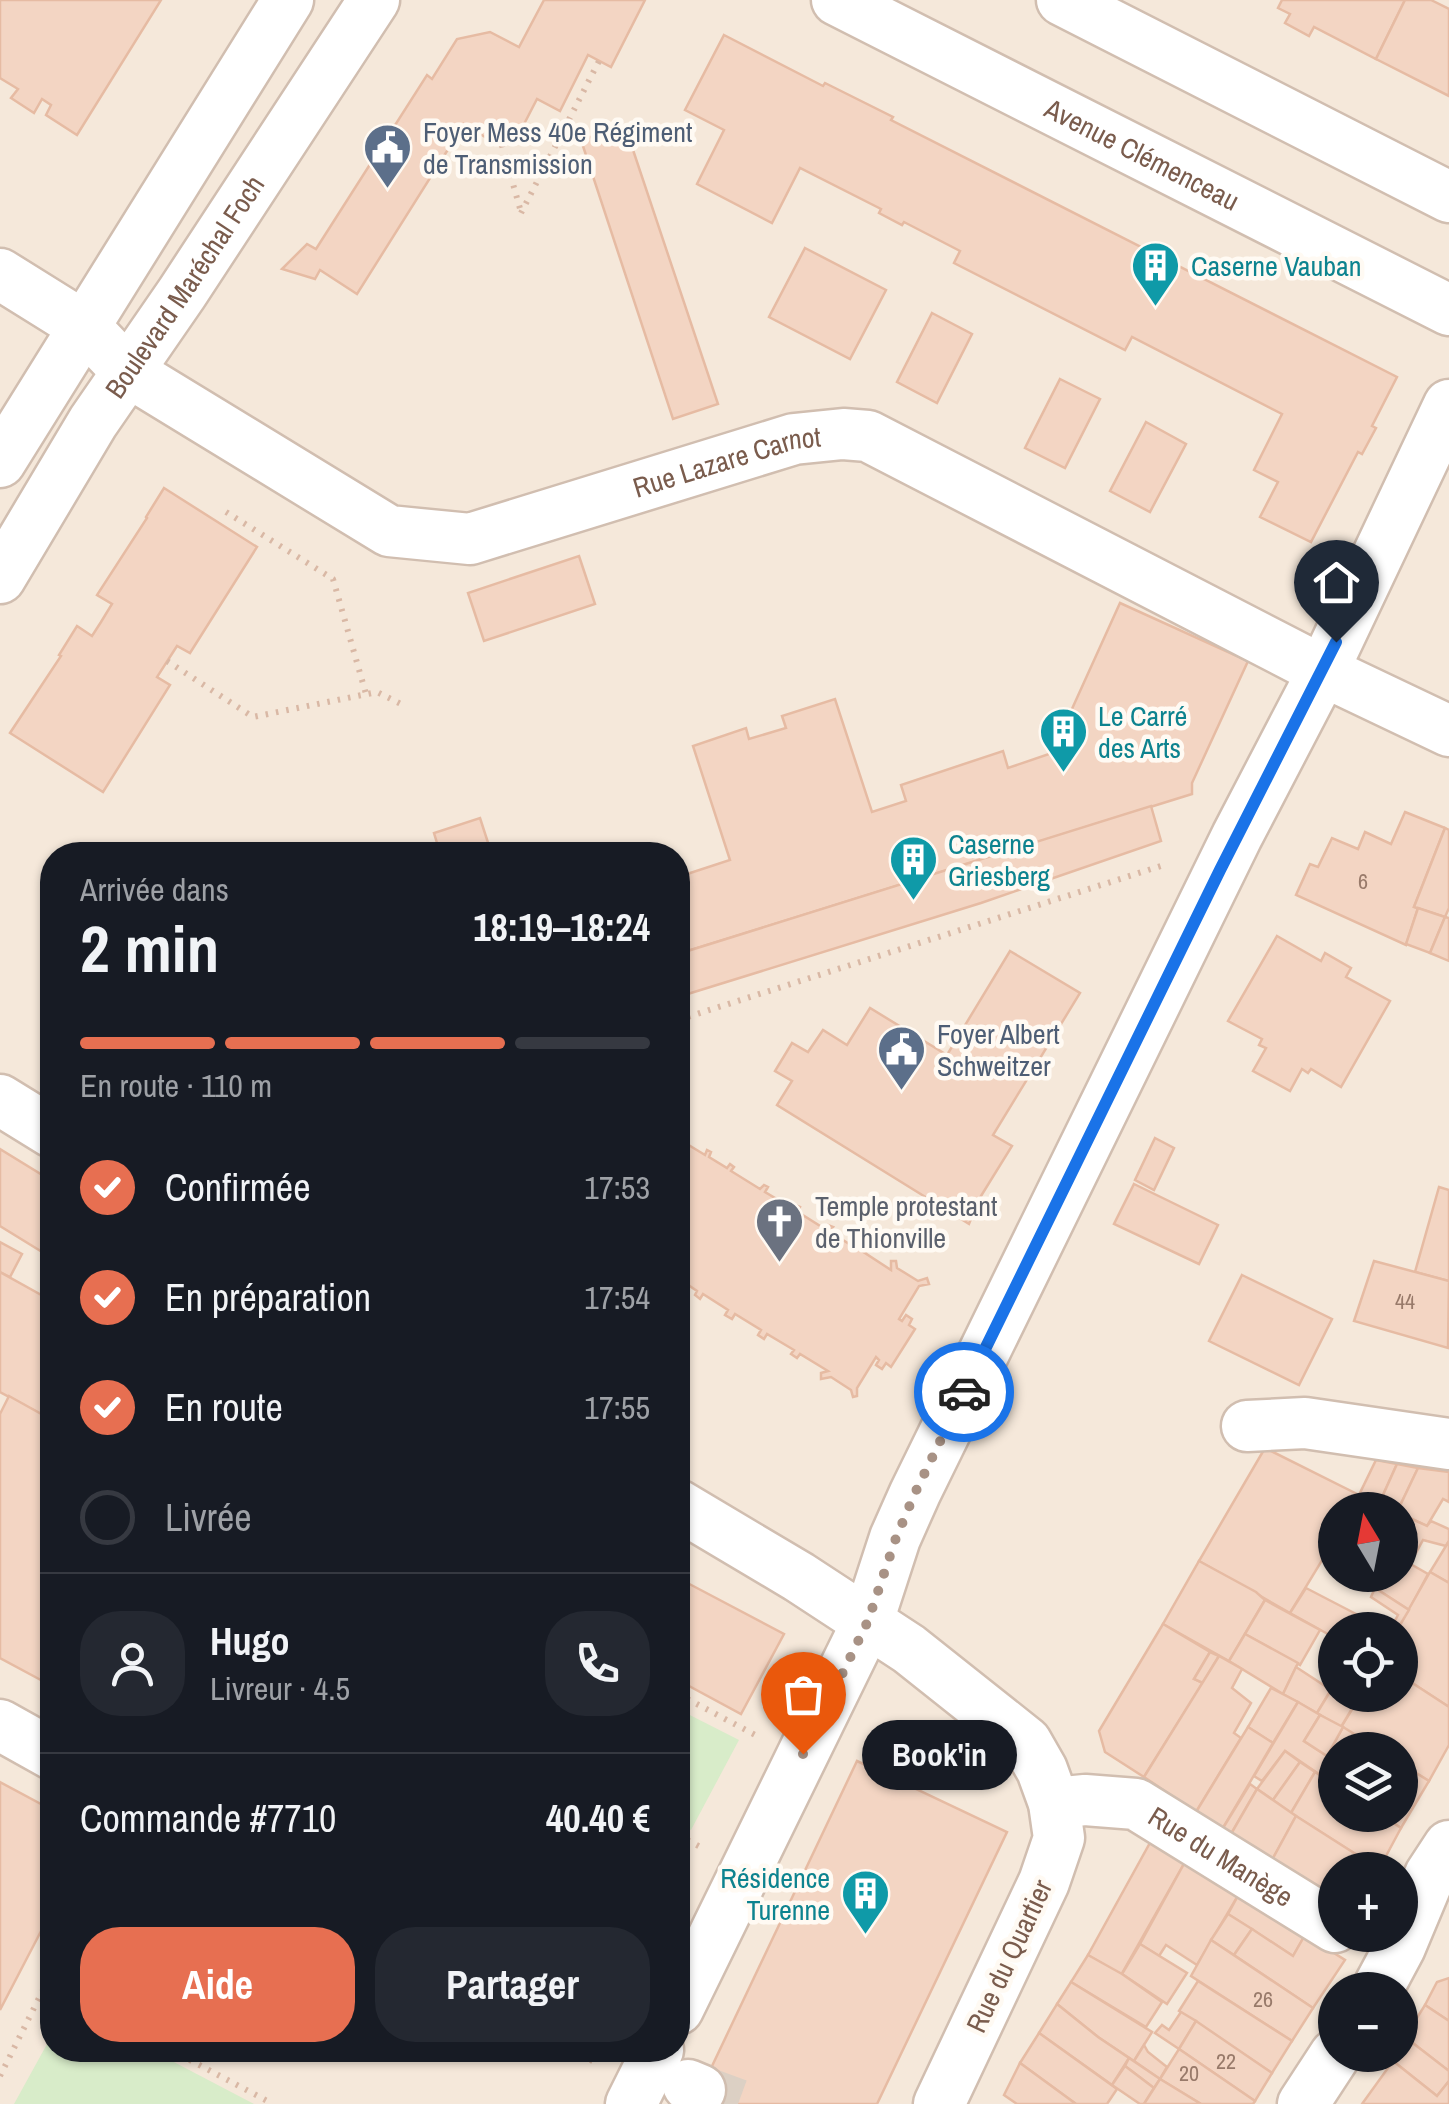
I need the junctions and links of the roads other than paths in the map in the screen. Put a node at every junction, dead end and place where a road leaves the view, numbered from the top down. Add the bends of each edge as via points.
1 (288, 0) edge
2 (374, 0) edge
3 (836, 0) edge
4 (1062, 0) edge
5 (1449, 197) edge
6 (0, 274) edge
7 (1449, 310) edge
8 (84, 327) junction
9 (127, 371) junction
10 (1449, 405) edge
11 (0, 462) edge
12 (0, 578) edge
13 (1322, 671) junction
14 (1449, 731) edge
15 (0, 1100) edge
16 (40, 1125) edge
17 (1248, 1426) dead end
18 (1449, 1444) edge
19 (690, 1513) edge
20 (868, 1621) junction
21 (0, 1725) edge
22 (40, 1747) edge
23 (1054, 1803) junction
24 (1442, 1873) edge
25 (1418, 1915) edge
26 (1318, 1916) edge
27 (690, 1985) edge
28 (1324, 2072) edge
29 (939, 2104) edge
30 (1303, 2104) edge

1 - 8 street
2 - 9 street, Boulevard Maréchal Foch
3 - 7 street, Avenue Clémenceau
4 - 5 street
6 - 8 street, Rue Lazare Carnot
8 - 9 street, Rue Lazare Carnot
8 - 11 street
9 - 12 street, Boulevard Maréchal Foch
9 - 13 street, Rue Lazare Carnot via 389,531 470,539 794,438 868,436
10 - 13 street
13 - 14 street, Rue Lazare Carnot
13 - 20 street via 915,1493
15 - 16 street
17 - 18 street via 1305,1423
19 - 20 street
20 - 23 street via 1026,1742
20 - 27 street
21 - 22 street
23 - 26 street, Rue du Manège via 1136,1804
23 - 29 street, Rue du Quartier via 1060,1838 1044,1882
24 - 25 street
28 - 30 street

